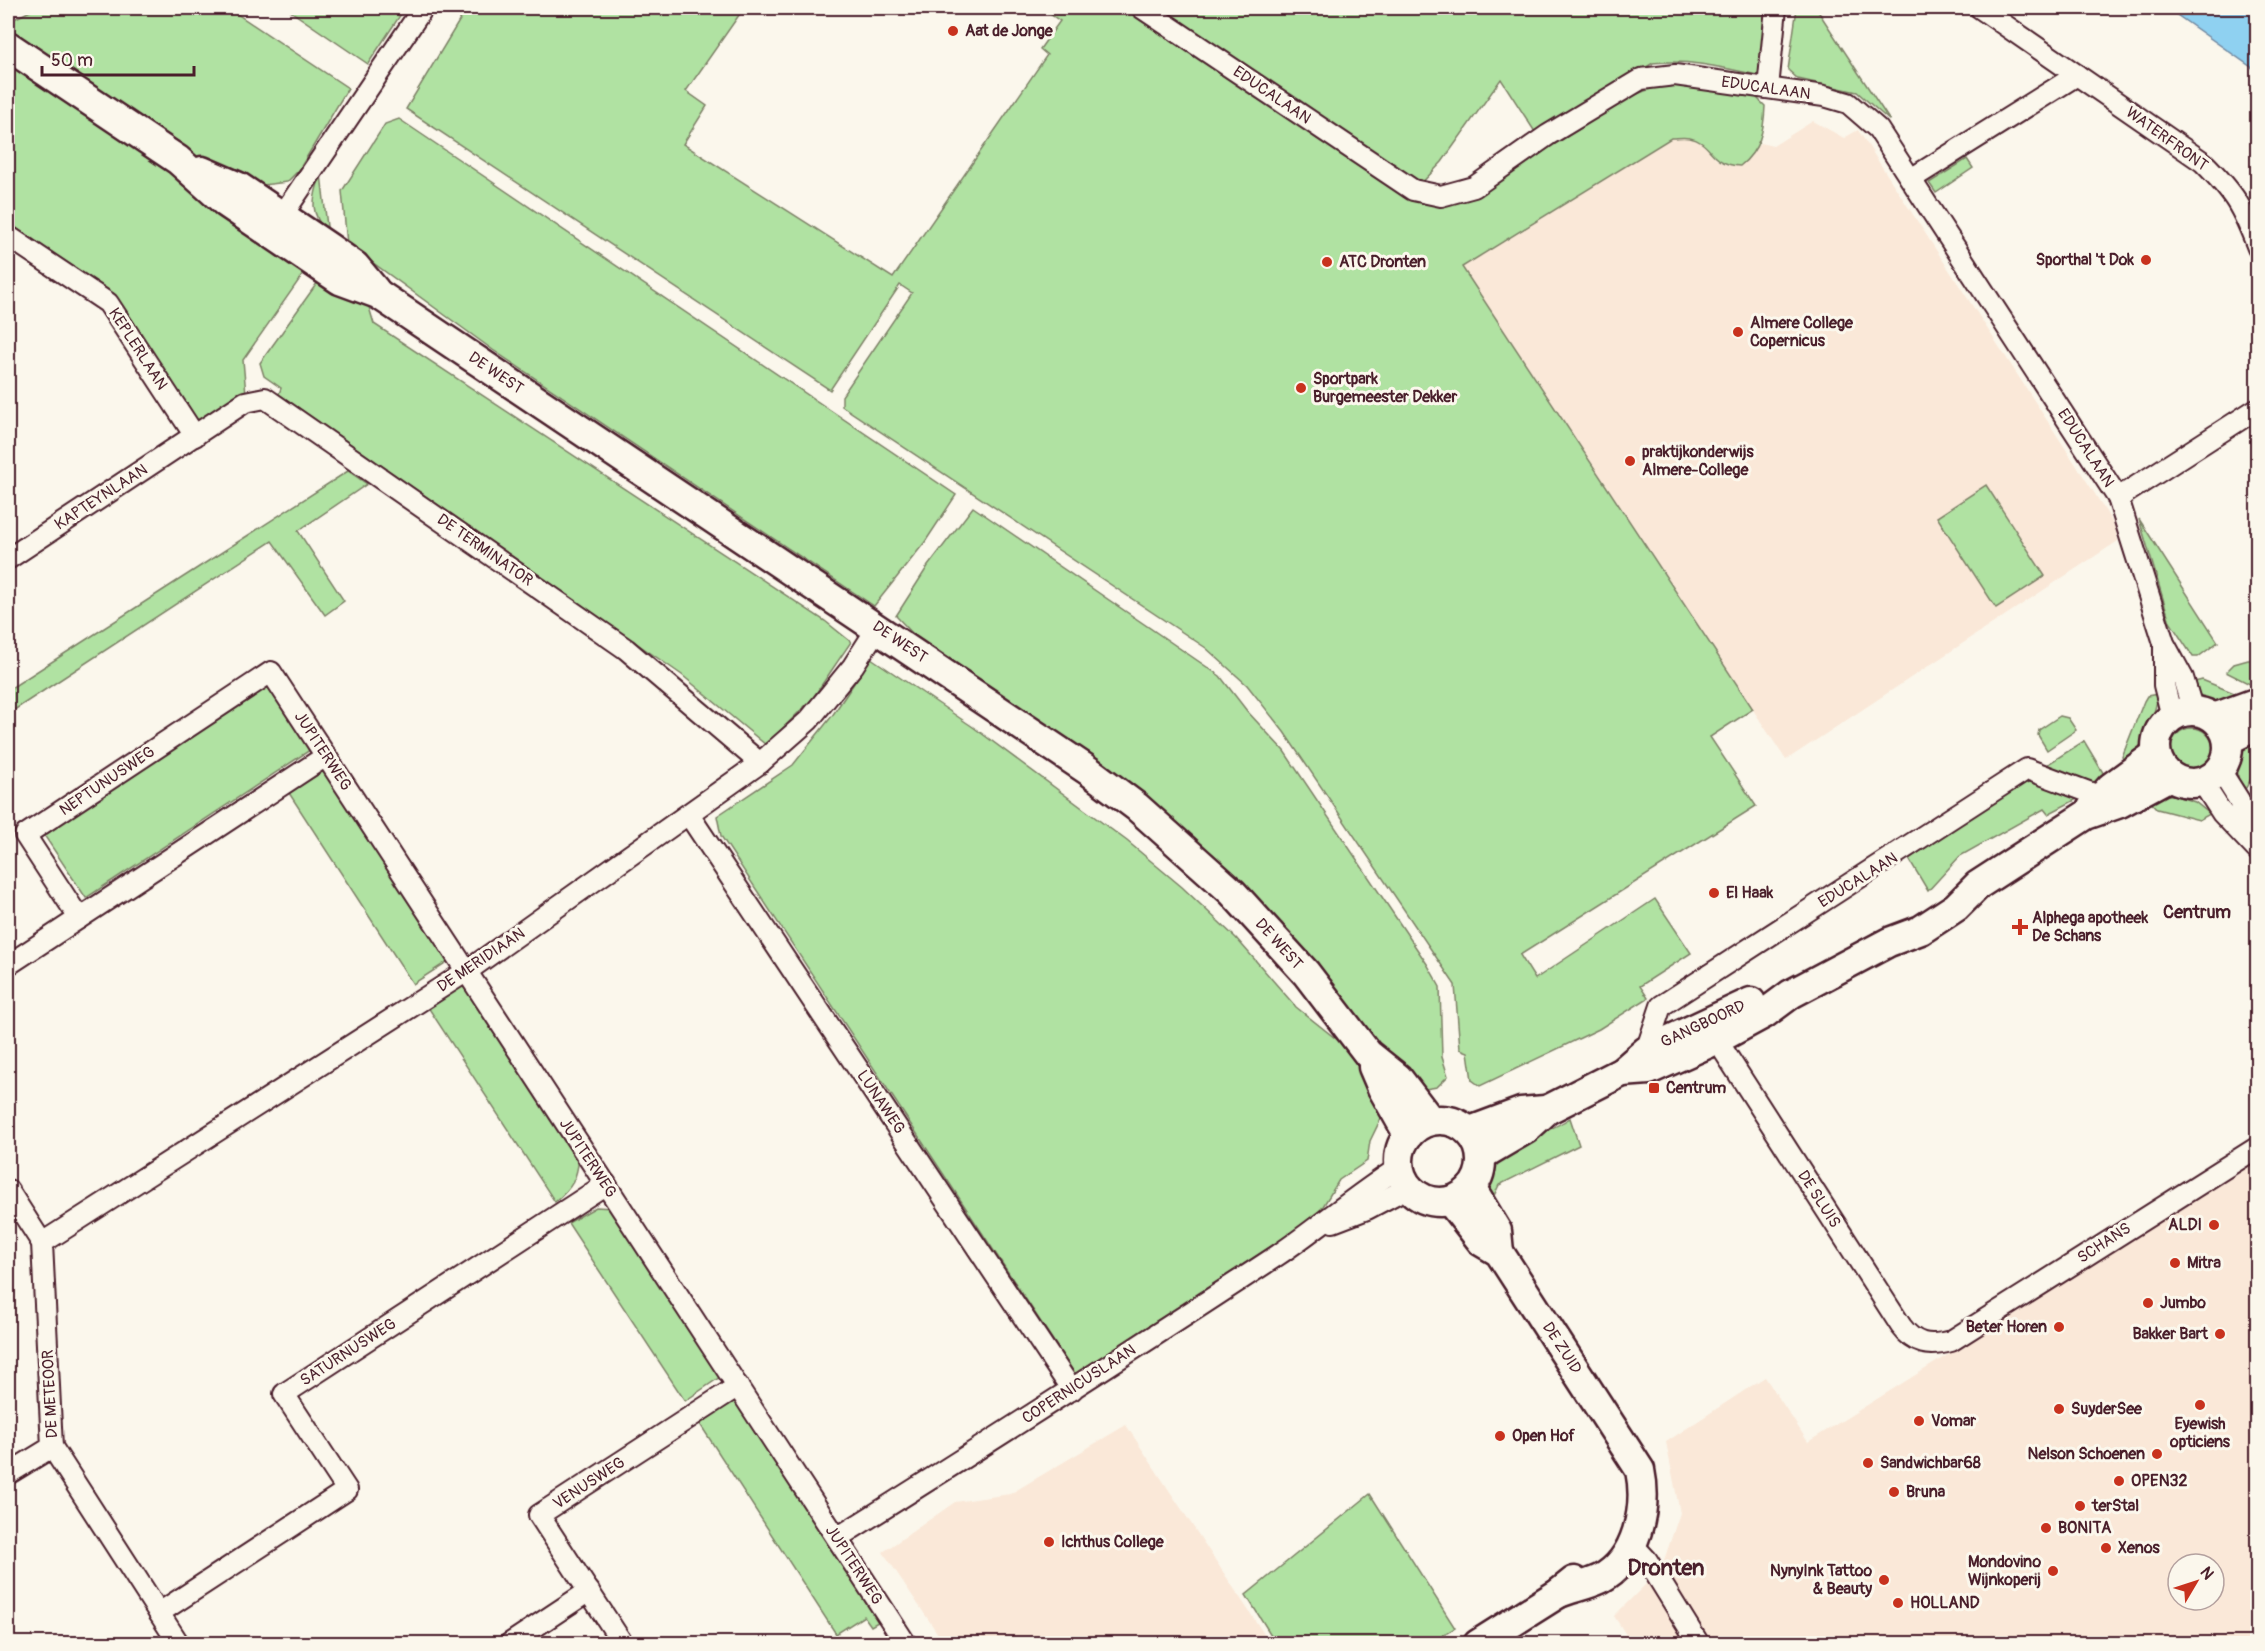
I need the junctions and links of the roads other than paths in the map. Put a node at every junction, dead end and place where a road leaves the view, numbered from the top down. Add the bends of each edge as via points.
1 (423, 8) edge
2 (1142, 8) edge
3 (1776, 8) edge
4 (1980, 8) edge
5 (8, 46) edge
6 (2077, 75) junction
7 (1768, 87) junction
8 (1911, 179) junction
9 (276, 225) junction
10 (8, 236) edge
11 (2258, 248) edge
12 (2258, 408) edge
13 (195, 436) junction
14 (2118, 498) junction
15 (8, 559) edge
16 (878, 627) junction
17 (271, 672) joint
18 (2258, 702) edge
19 (2202, 721) junction
20 (2258, 724) edge
21 (326, 756) junction
22 (760, 763) junction
23 (2163, 765) junction
24 (2211, 776) junction
25 (2094, 806) junction
26 (689, 815) junction
27 (2254, 847) edge
28 (79, 918) junction
29 (8, 965) edge
30 (467, 971) junction
31 (1711, 1031) junction
32 (1646, 1051) junction
33 (1622, 1072) junction
34 (1419, 1127) junction
35 (1476, 1143) junction
36 (2258, 1147) edge
37 (1404, 1177) junction
38 (606, 1184) junction
39 (8, 1190) edge
40 (1460, 1194) junction
41 (42, 1243) junction
42 (1951, 1341) joint
43 (738, 1386) junction
44 (1072, 1390) junction
45 (1624, 1445) junction
46 (52, 1446) junction
47 (8, 1474) edge
48 (837, 1538) junction
49 (1639, 1552) junction
50 (589, 1592) junction
51 (1559, 1593) junction
52 (159, 1613) junction
53 (179, 1644) edge
54 (509, 1644) edge
55 (623, 1644) edge
56 (906, 1644) edge
57 (1478, 1644) edge
58 (1699, 1644) edge

1 - 9 street
2 - 7 street, EDUCALAAN via 1413,190 1442,196 1474,187 1548,135 1641,79 1675,75
3 - 7 street
4 - 6 street, WATERFRONT
5 - 9 main road, DE WEST via 178,160 226,203
6 - 8 street
6 - 11 street, WATERFRONT via 2210,169 2243,208
7 - 8 street, EDUCALAAN via 1848,103 1878,129
8 - 14 street, EDUCALAAN
9 - 16 main road, DE WEST via 340,280 378,294
10 - 13 street, KEPLERLAAN via 108,303
12 - 14 street
13 - 15 street, KAPTEYNLAAN
13 - 22 street, DE TERMINATOR via 245,402 259,397 270,399 626,649
14 - 19 street, EDUCALAAN via 2163,643
16 - 22 street, DE MERIDIAAN via 853,666 809,720
16 - 34 main road, DE WEST via 1137,807 1232,892 1306,973 1368,1054 1382,1088
17 - 21 street, JUPITERWEG
17 - 28 street, NEPTUNUSWEG via 25,835
18 - 19 main road
19 - 20 main road
19 - 23 main road via 2159,733
19 - 24 main road via 2228,756
21 - 28 street
21 - 30 street, JUPITERWEG
22 - 26 street, DE MERIDIAAN
23 - 24 main road via 2185,783
23 - 25 main road, GANGBOORD via 2110,787
24 - 27 street via 2222,813
25 - 31 main road, GANGBOORD via 1978,885 1947,893 1913,916 1889,942 1791,994 1758,998
25 - 32 street, EDUCALAAN via 2026,769 1661,1006
26 - 30 street, DE MERIDIAAN
26 - 44 street, LUNAWEG
28 - 29 street
30 - 38 street, JUPITERWEG
30 - 41 street, DE MERIDIAAN
31 - 32 main road, GANGBOORD
31 - 33 main road, GANGBOORD via 1649,1070
31 - 42 street, DE SLUIS via 1901,1326 1920,1342
32 - 33 main road, GANGBOORD
33 - 35 main road, GANGBOORD via 1547,1110 1521,1112
34 - 35 main road via 1444,1119 1458,1123
34 - 37 main road via 1402,1144
35 - 40 main road via 1478,1178
36 - 42 street, SCHANS
37 - 40 main road via 1427,1200
37 - 44 street, COPERNICUSLAAN via 1358,1195 1319,1227
38 - 43 street, JUPITERWEG
38 - 52 street, SATURNUSWEG via 284,1394 347,1490
39 - 41 street, DE METEOOR
40 - 45 main road, DE ZUID via 1482,1242 1499,1252
41 - 46 street, DE METEOOR
43 - 48 street, JUPITERWEG
43 - 50 street, VENUSWEG via 539,1515
44 - 48 street, COPERNICUSLAAN
45 - 49 main road, DE ZUID via 1640,1470 1643,1484
45 - 51 main road, DE ZUID via 1628,1476 1618,1529 1594,1564
46 - 47 street
46 - 52 street, DE METEOOR
48 - 56 street, JUPITERWEG
49 - 51 main road, DE ZUID via 1621,1560 1601,1578
49 - 58 street
50 - 54 street
50 - 55 street, VENUSWEG
51 - 57 main road, DE ZUID
52 - 53 street, DE METEOOR

